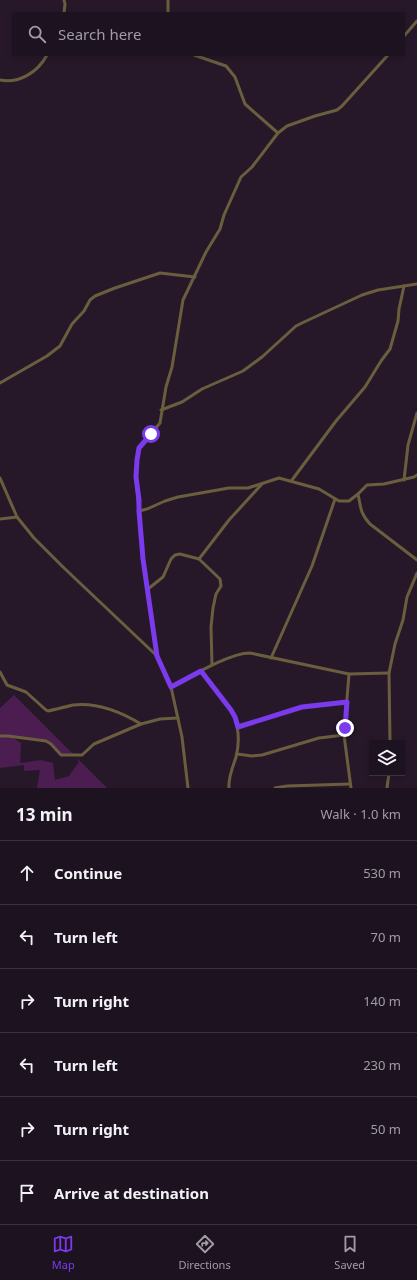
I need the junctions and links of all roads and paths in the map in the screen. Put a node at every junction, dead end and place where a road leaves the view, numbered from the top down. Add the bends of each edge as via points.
1 (64, 0) edge
2 (168, 0) edge
3 (64, 12) edge
4 (168, 12) edge
5 (417, 21) edge
6 (405, 35) edge
7 (46, 56) edge
8 (197, 56) edge
9 (387, 56) edge
10 (0, 80) edge
11 (278, 133) junction
12 (195, 277) junction
13 (417, 284) edge
14 (404, 286) junction
15 (0, 383) edge
16 (161, 410) junction
17 (417, 413) edge
18 (417, 475) edge
19 (0, 478) edge
20 (292, 480) junction
21 (404, 480) junction
22 (263, 483) junction
23 (358, 494) junction
24 (335, 499) junction
25 (139, 511) junction
26 (17, 517) junction
27 (0, 519) edge
28 (199, 558) junction
29 (417, 560) edge
30 (417, 573) edge
31 (148, 589) junction
32 (157, 656) junction
33 (271, 658) junction
34 (212, 665) junction
35 (201, 671) junction
36 (0, 672) edge
37 (389, 673) junction
38 (349, 674) junction
39 (171, 687) junction
40 (347, 702) junction
41 (178, 718) junction
42 (142, 724) junction
43 (238, 727) junction
44 (344, 735) junction
45 (0, 736) edge
46 (390, 740) edge
47 (237, 754) junction
48 (389, 776) edge
49 (351, 786) edge
50 (188, 788) edge
51 (229, 788) edge
52 (274, 788) edge
53 (388, 788) edge

1 - 3 street
2 - 4 street
5 - 6 street
7 - 10 street via 38,68 23,78 14,81
8 - 11 street via 226,66 235,78 245,104
9 - 11 street via 337,110 294,123
11 - 12 street via 241,177 220,229
12 - 15 street via 160,272 95,296 72,324 60,346
12 - 16 street via 183,300 172,367
13 - 14 street
14 - 16 street via 362,294 296,326 243,371
14 - 20 street via 390,349 365,387
16 - 25 street via 160,423 139,448 136,477
17 - 21 street via 408,445
18 - 21 street
19 - 26 street
20 - 22 street via 280,478
20 - 24 street via 319,489
21 - 23 street via 367,485
22 - 25 street via 248,488 229,488 178,497
22 - 28 street
23 - 24 street via 349,500
23 - 29 street via 364,518
24 - 33 street via 312,566
25 - 31 street
26 - 27 street
26 - 32 street via 63,567
28 - 31 street via 184,554 176,555 163,577
28 - 34 street via 221,582 213,608
30 - 37 street via 407,597
31 - 32 street
32 - 39 street
33 - 34 street via 242,653
33 - 38 street
34 - 35 street
35 - 39 street
35 - 43 street via 231,710
36 - 42 street via 7,685 26,692 48,711 74,705 93,705
37 - 38 street
37 - 46 street
38 - 40 street
39 - 41 street
40 - 43 street via 302,707
40 - 44 street
41 - 42 street
41 - 50 street
42 - 45 street via 94,744 82,755 61,755 46,741
43 - 47 street
44 - 47 street via 319,738 262,755
44 - 49 street
47 - 51 street
48 - 53 street
49 - 52 street

